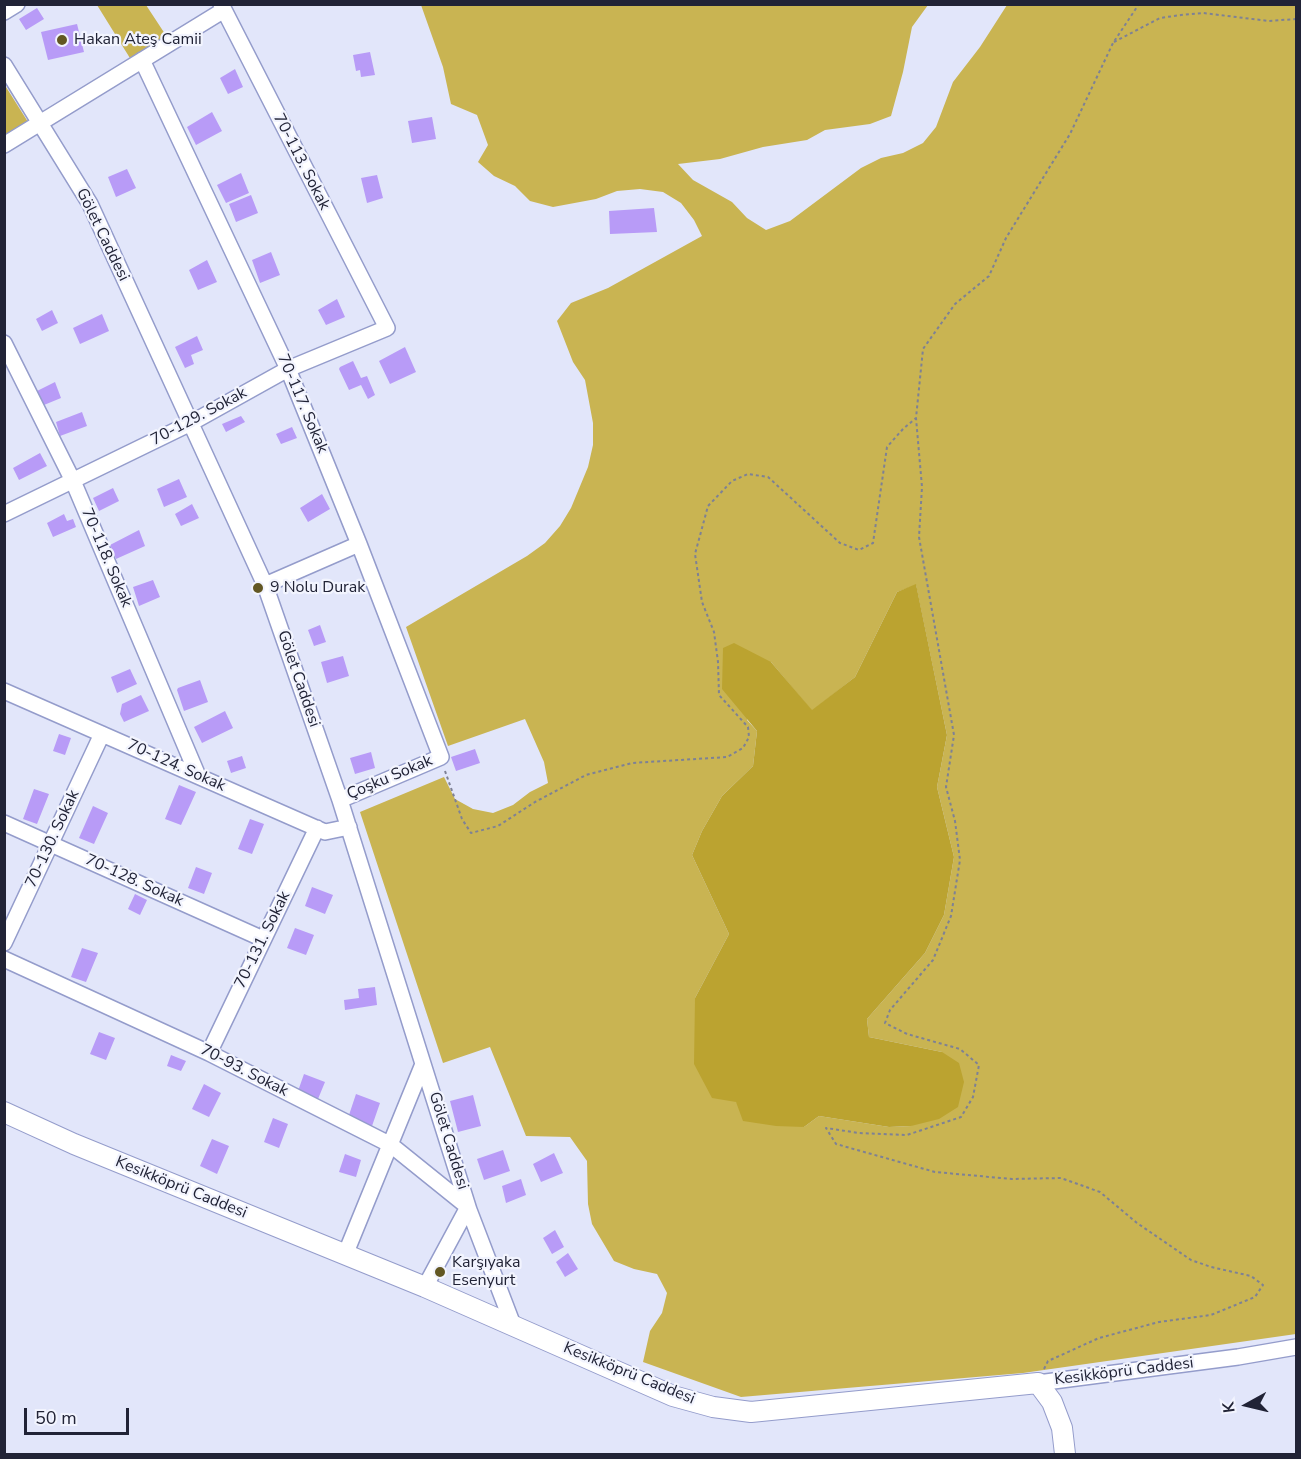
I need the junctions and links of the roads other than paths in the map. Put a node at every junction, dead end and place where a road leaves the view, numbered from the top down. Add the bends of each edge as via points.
1 (17, 4) edge
2 (222, 7) edge
3 (4, 12) edge
4 (142, 60) junction
5 (4, 65) edge
6 (40, 123) junction
7 (4, 145) edge
8 (381, 321) joint
9 (4, 343) edge
10 (288, 369) junction
11 (191, 423) junction
12 (73, 481) junction
13 (4, 514) edge
14 (360, 544) junction
15 (265, 585) junction
16 (4, 691) edge
17 (102, 734) junction
18 (441, 757) joint
19 (198, 776) junction
20 (340, 800) junction
21 (4, 823) edge
22 (349, 827) junction
23 (317, 828) junction
24 (51, 844) junction
25 (263, 939) junction
26 (4, 943) edge
27 (4, 959) edge
28 (209, 1053) junction
29 (423, 1064) junction
30 (4, 1112) edge
31 (391, 1145) junction
32 (468, 1207) junction
33 (345, 1255) junction
34 (425, 1287) junction
35 (513, 1326) junction
36 (1296, 1347) edge
37 (1038, 1383) junction
38 (1065, 1455) edge

1 - 3 street
2 - 4 street
2 - 8 street, 70-113. Sokak
4 - 6 street
4 - 10 street, 70-117. Sokak
5 - 6 street, Gölet Caddesi
6 - 7 street
6 - 11 street, Gölet Caddesi via 90,204
8 - 10 street, 70-129. Sokak via 387,328
9 - 12 street, 70-118. Sokak
10 - 11 street, 70-129. Sokak
10 - 14 street, 70-117. Sokak
11 - 12 street, 70-129. Sokak
11 - 15 street, Gölet Caddesi
12 - 13 street, 70-129. Sokak
12 - 19 street, 70-118. Sokak
14 - 15 street
14 - 18 street, 70-117. Sokak
15 - 20 street, Gölet Caddesi
16 - 17 street, 70-124. Sokak
17 - 19 street, 70-124. Sokak
17 - 24 street, 70-130. Sokak
18 - 20 street, Çoşku Sokak
19 - 23 street, 70-124. Sokak
20 - 22 street, Gölet Caddesi
21 - 24 street, 70-128. Sokak
22 - 23 street, 70-124. Sokak via 325,832
22 - 29 street, Gölet Caddesi
23 - 25 street, 70-131. Sokak
24 - 25 street, 70-128. Sokak
24 - 26 street, 70-130. Sokak
25 - 28 street, 70-131. Sokak
27 - 28 street, 70-93. Sokak
28 - 31 street, 70-93. Sokak
29 - 31 street
29 - 32 street, Gölet Caddesi
30 - 33 street, Kesikköprü Caddesi
31 - 32 street, 70-93. Sokak
31 - 33 street
32 - 34 street
32 - 35 street, Gölet Caddesi
33 - 34 street, Kesikköprü Caddesi
34 - 35 street, Kesikköprü Caddesi
35 - 37 street, Kesikköprü Caddesi via 673,1396 751,1412
36 - 37 street, Kesikköprü Caddesi
37 - 38 street via 1052,1402 1062,1428

